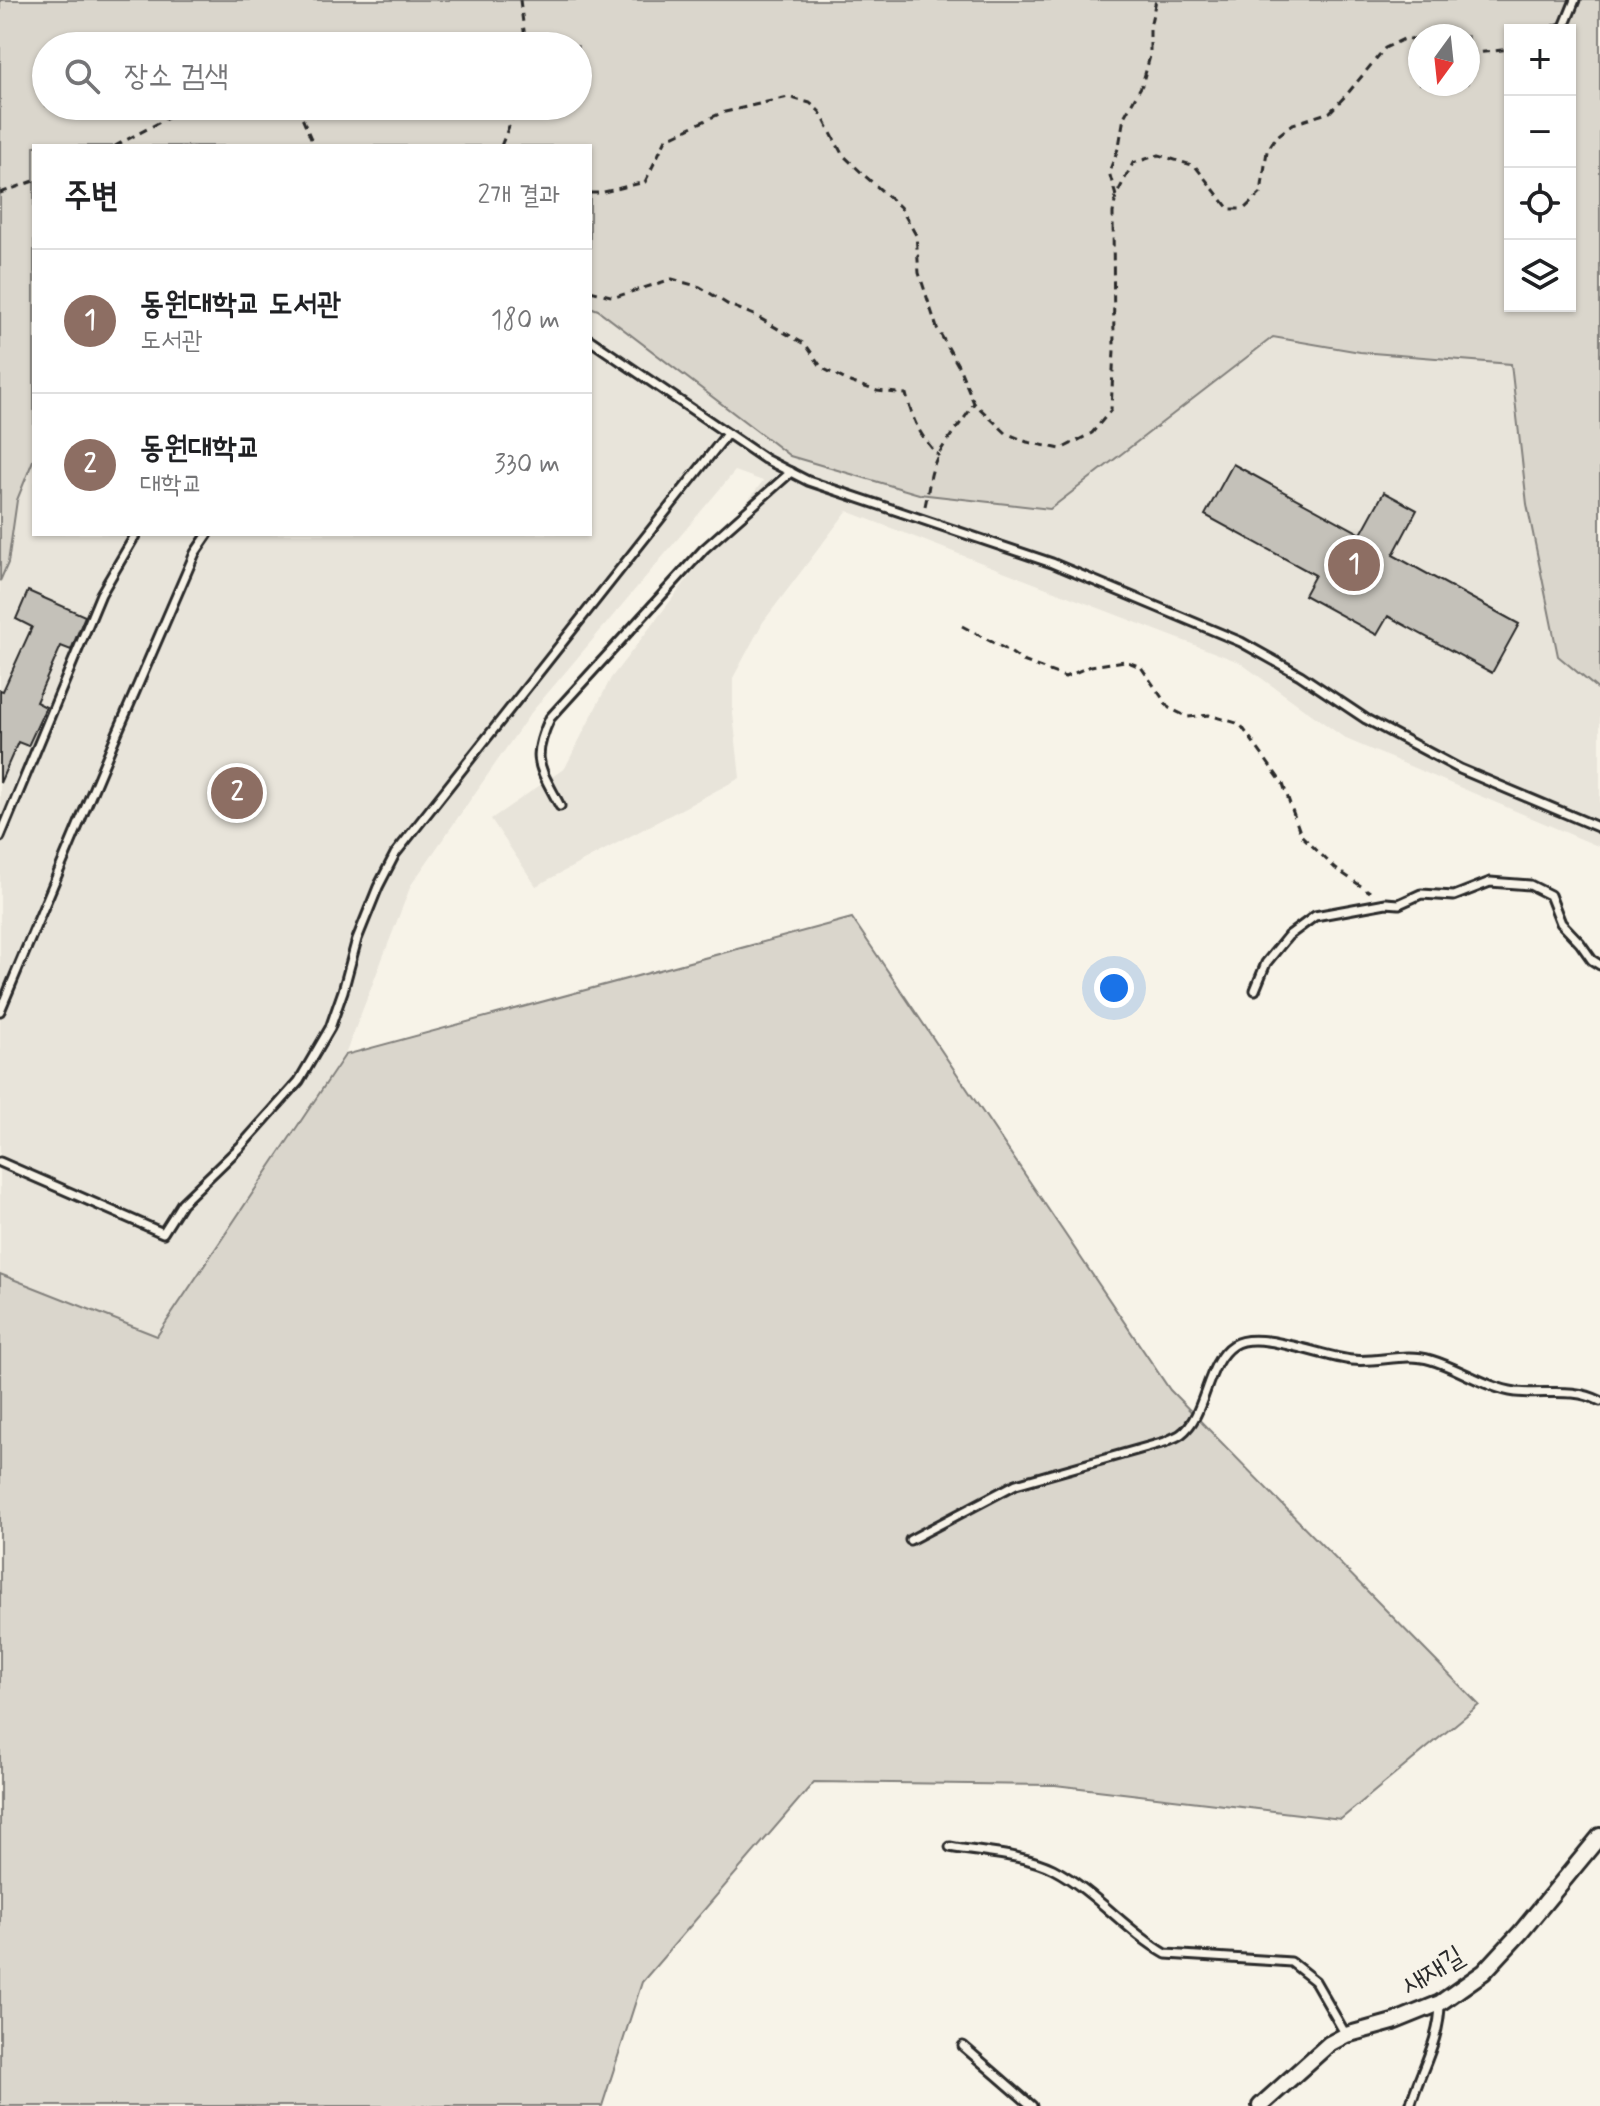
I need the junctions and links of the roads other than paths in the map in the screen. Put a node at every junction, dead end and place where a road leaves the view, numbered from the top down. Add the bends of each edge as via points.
1 (1575, 0) edge
2 (1565, 24) edge
3 (592, 341) edge
4 (727, 434) junction
5 (791, 472) junction
6 (135, 536) edge
7 (207, 536) edge
8 (560, 806) dead end
9 (1600, 828) edge
10 (0, 837) edge
11 (1600, 965) edge
12 (1255, 990) dead end
13 (0, 1011) edge
14 (0, 1162) edge
15 (1600, 1401) edge
16 (910, 1540) dead end
17 (1600, 1836) edge
18 (950, 1847) dead end
19 (1440, 2003) junction
20 (1346, 2035) junction
21 (963, 2046) dead end
22 (1032, 2106) edge
23 (1260, 2106) edge
24 (1410, 2106) edge

1 - 2 lane
3 - 4 lane
4 - 5 lane
4 - 14 lane via 395,854 357,939 330,1028 299,1081 182,1203 163,1233
5 - 8 lane via 704,549 550,718 540,740 539,765
5 - 9 lane via 1052,563 1241,642 1460,769
6 - 10 lane via 101,594
7 - 13 lane
11 - 12 lane via 1561,923 1550,895 1530,885 1490,882 1454,896 1421,894 1399,904 1315,916 1288,936 1266,963
15 - 16 lane via 1574,1392 1515,1392 1429,1359 1354,1361 1248,1341 1222,1355 1181,1434 1016,1484
17 - 19 street, 새재길 via 1504,1952
18 - 20 lane via 1050,1867 1166,1954 1291,1962 1315,1981
19 - 20 street, 새재길
19 - 24 lane via 1436,2037
20 - 23 street, 새재길
21 - 22 lane

